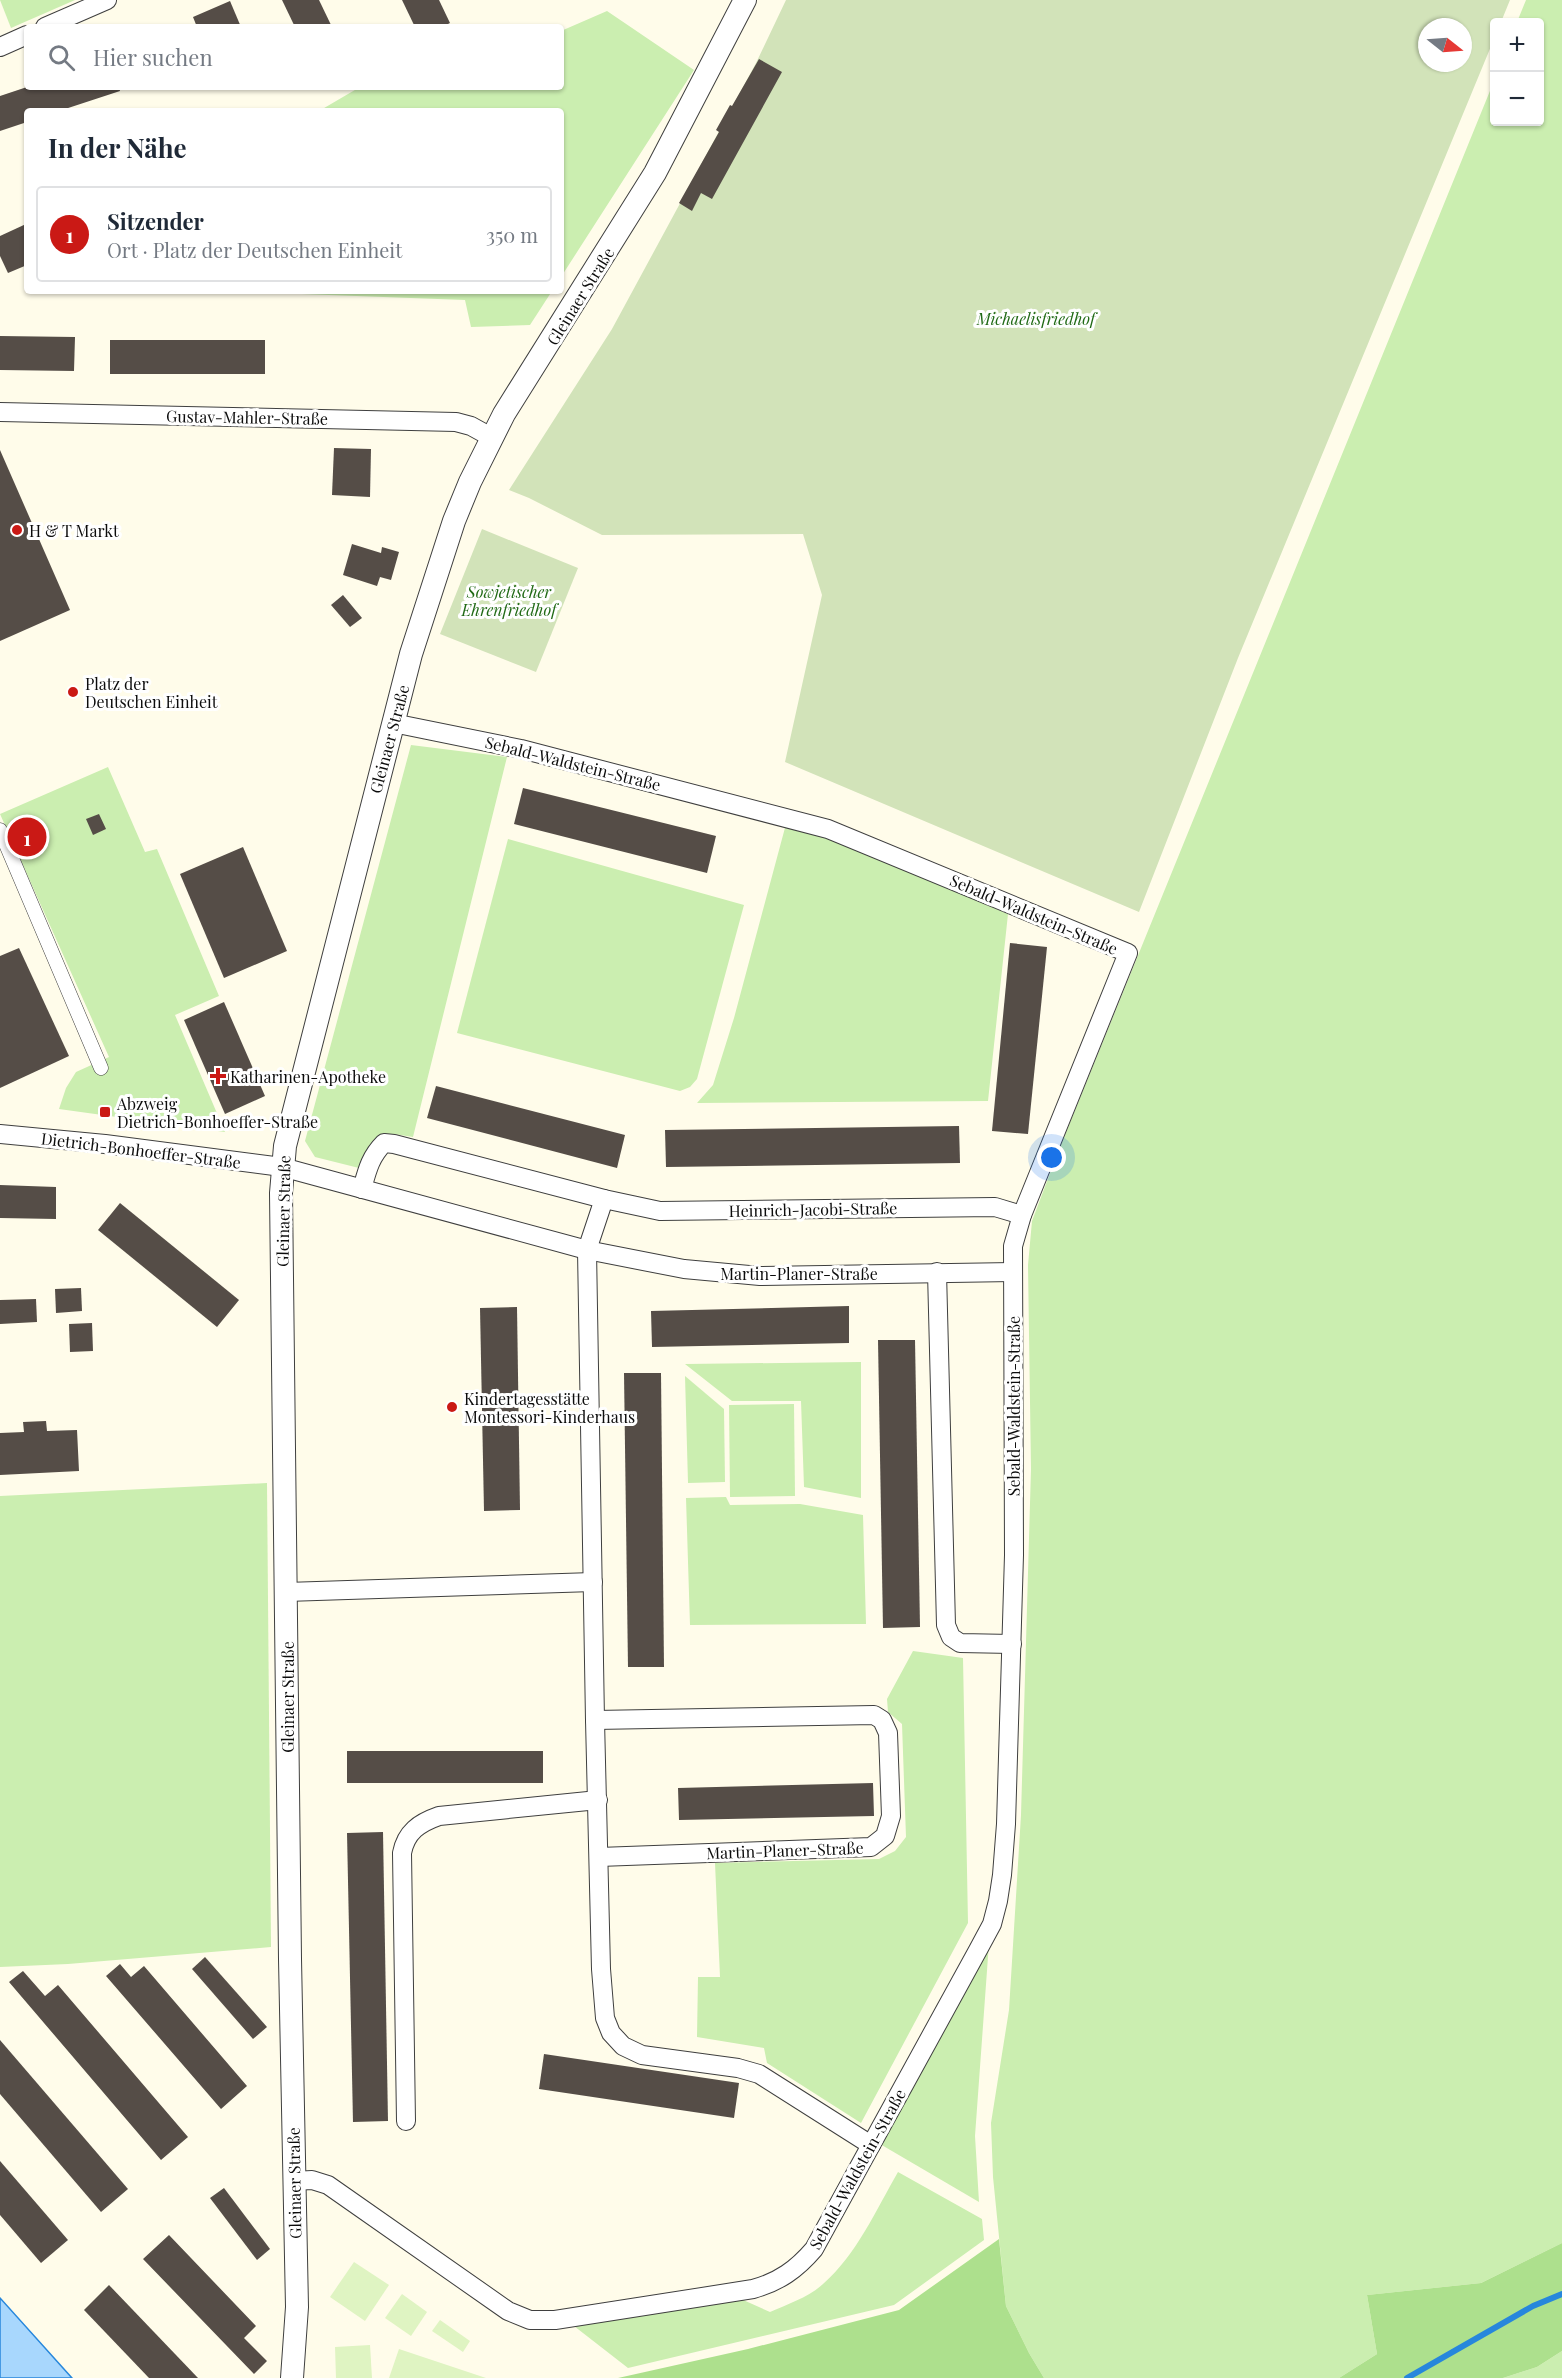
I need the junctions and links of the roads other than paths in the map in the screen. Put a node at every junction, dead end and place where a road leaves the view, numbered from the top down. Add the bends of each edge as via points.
1 (107, 0) edge
2 (745, 0) edge
3 (52, 24) edge
4 (24, 36) edge
5 (0, 47) edge
6 (0, 412) edge
7 (491, 437) junction
8 (393, 723) junction
9 (0, 830) edge
10 (101, 1068) dead end
11 (0, 1134) edge
12 (282, 1167) junction
13 (362, 1190) junction
14 (604, 1199) junction
15 (1022, 1215) junction
16 (587, 1250) junction
17 (937, 1272) junction
18 (1013, 1272) junction
19 (593, 1582) junction
20 (286, 1592) junction
21 (1012, 1644) junction
22 (595, 1720) junction
23 (598, 1800) junction
24 (599, 1857) junction
25 (406, 2121) dead end
26 (872, 2145) junction
27 (294, 2181) junction
28 (292, 2378) edge

1 - 3 street
2 - 7 street, Gleinaer Straße via 655,173
4 - 5 street
6 - 7 street, Gustav-Mahler-Straße via 456,422
7 - 8 street, Gleinaer Straße via 454,520
8 - 12 street, Gleinaer Straße via 289,1125
8 - 15 street, Sebald-Waldstein-Straße via 521,749 828,829 1128,953
9 - 10 street
11 - 12 street, Dietrich-Bonhoeffer-Straße
12 - 13 street, Martin-Planer-Straße
12 - 20 street, Gleinaer Straße
13 - 14 street, Heinrich-Jacobi-Straße via 369,1162 384,1143
13 - 16 street, Martin-Planer-Straße
14 - 15 street, Heinrich-Jacobi-Straße via 660,1211 995,1207
14 - 16 street
15 - 18 street, Sebald-Waldstein-Straße via 1013,1246
16 - 17 street, Martin-Planer-Straße via 722,1274
16 - 19 street
17 - 18 street, Martin-Planer-Straße
17 - 21 street via 946,1625 951,1637 960,1643
18 - 21 street, Sebald-Waldstein-Straße
19 - 20 street
19 - 22 street
20 - 27 street, Gleinaer Straße
21 - 26 street, Sebald-Waldstein-Straße via 1002,1875 992,1924
22 - 23 street
22 - 24 street, Martin-Planer-Straße via 874,1715 882,1720 888,1733 890,1792 889,1826 885,1836 872,1847
23 - 24 street
23 - 25 street via 439,1816 416,1826 405,1841 402,1853
24 - 26 street via 605,2018 611,2033 623,2046 642,2055 738,2067 759,2074
26 - 27 street, Sebald-Waldstein-Straße via 814,2249 802,2264 776,2281 753,2289 543,2321 508,2311 328,2185 312,2180
27 - 28 street, Gleinaer Straße via 297,2307

